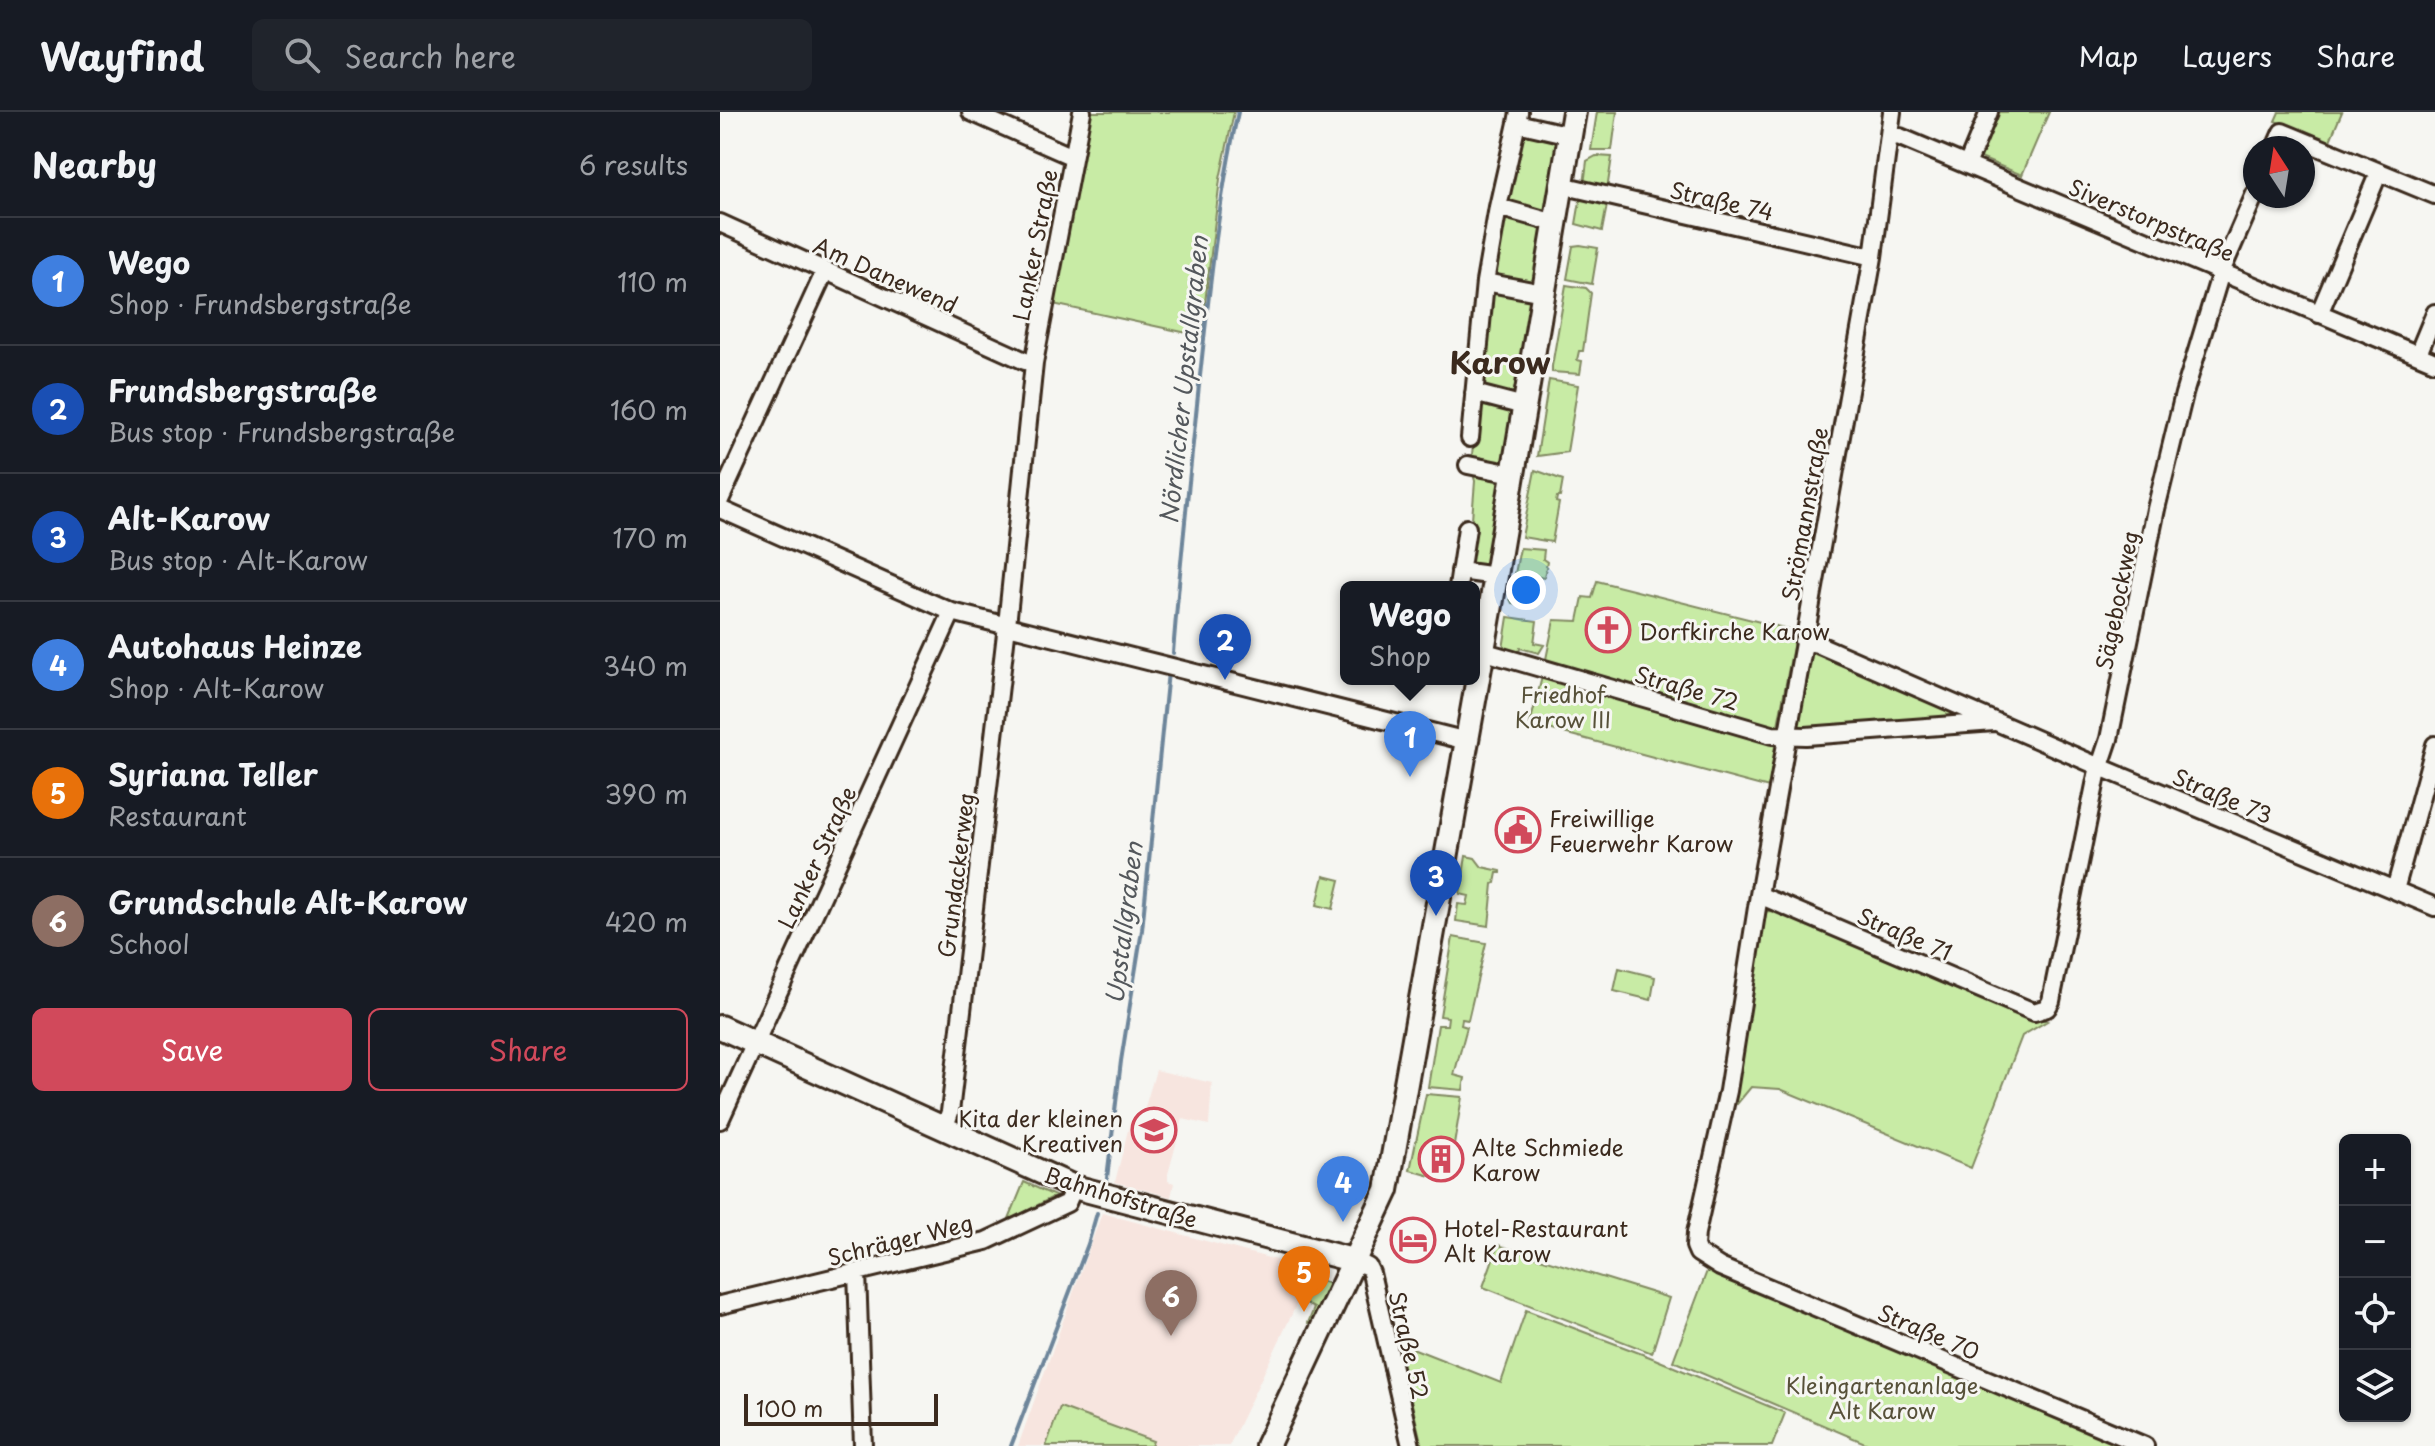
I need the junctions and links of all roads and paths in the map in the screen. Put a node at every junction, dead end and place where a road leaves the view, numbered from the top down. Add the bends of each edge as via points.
1 (971, 112) edge
2 (1082, 112) edge
3 (1574, 112) edge
4 (1892, 112) edge
5 (1989, 112) edge
6 (1518, 118) edge
7 (1570, 135) junction
8 (1889, 135) junction
9 (2315, 145) edge
10 (1073, 157) junction
11 (1967, 165) junction
12 (2379, 172) junction
13 (1561, 185) junction
14 (2435, 195) edge
15 (1498, 207) junction
16 (2249, 208) edge
17 (720, 223) edge
18 (1555, 223) junction
19 (1873, 257) junction
20 (825, 271) junction
21 (2221, 272) junction
22 (1485, 282) junction
23 (1543, 293) junction
24 (2435, 313) edge
25 (2319, 314) junction
26 (2418, 354) junction
27 (2435, 362) edge
28 (1034, 363) junction
29 (1474, 393) junction
30 (1524, 406) junction
31 (1470, 438) dead end
32 (1468, 465) dead end
33 (1513, 474) junction
34 (720, 500) edge
35 (720, 509) edge
36 (1467, 528) dead end
37 (1496, 576) junction
38 (1459, 579) edge
39 (952, 612) junction
40 (1007, 625) junction
41 (1803, 641) junction
42 (1482, 651) junction
43 (1480, 663) edge
44 (1476, 685) edge
45 (1996, 722) junction
46 (1788, 736) junction
47 (1467, 741) junction
48 (2435, 745) edge
49 (2100, 767) junction
50 (2395, 890) junction
51 (1759, 895) junction
52 (2435, 907) edge
53 (2034, 1012) joint
54 (720, 1027) edge
55 (755, 1043) junction
56 (720, 1120) edge
57 (944, 1129) junction
58 (1074, 1187) junction
59 (1698, 1253) joint
60 (1356, 1261) junction
61 (857, 1272) junction
62 (720, 1305) edge
63 (863, 1446) edge
64 (1267, 1446) edge
65 (1411, 1446) edge
66 (2145, 1446) edge

1 - 10 street
2 - 10 street, Lanker Straße
3 - 7 main road
4 - 8 street, Strömannstraße
5 - 11 street
6 - 7 street
6 - 15 street
7 - 13 main road
8 - 11 street, Siverstorpstraße
8 - 19 street, Strömannstraße
9 - 12 street
10 - 28 street, Lanker Straße
11 - 21 street, Siverstorpstraße
12 - 14 street
12 - 25 street
13 - 18 main road
13 - 19 street, Straße 74
15 - 18 street
15 - 22 street
16 - 21 street, Sägebockweg
17 - 20 street, Am Danewend
18 - 23 main road
19 - 41 street, Strömannstraße
20 - 28 street, Am Danewend
20 - 34 street
21 - 25 street, Siverstorpstraße
21 - 49 street, Sägebockweg via 2184,394
22 - 23 street
22 - 29 street
23 - 30 main road
24 - 26 street
25 - 26 street, Siverstorpstraße
26 - 27 street, Siverstorpstraße
28 - 40 street, Lanker Straße
29 - 30 street
29 - 31 street
30 - 33 main road
32 - 33 street
33 - 37 main road
35 - 39 street
36 - 38 street
37 - 38 street
37 - 42 main road
39 - 40 street
39 - 55 street, Lanker Straße
40 - 47 street
40 - 57 street, Grundackerweg
41 - 45 street, Straße 73
41 - 46 street, Strömannstraße
42 - 43 main road
42 - 46 street, Straße 72
44 - 47 main road
45 - 46 street, Straße 73
45 - 49 street, Straße 73
46 - 51 street, Strömannstraße
47 - 60 main road via 1387,1190
48 - 50 street
49 - 50 street, Straße 73
49 - 53 street, Sägebockweg via 2051,1001
50 - 52 street, Straße 73
51 - 53 street, Straße 71
51 - 59 street, Strömannstraße via 1728,1091 1696,1233
54 - 55 main road, Bahnhofstraße
55 - 56 street, Lanker Straße
55 - 57 main road, Bahnhofstraße
57 - 58 main road, Bahnhofstraße
58 - 60 main road, Bahnhofstraße
58 - 61 street, Schräger Weg via 1067,1203 986,1241
59 - 66 street, Straße 70 via 1720,1267
60 - 64 main road
60 - 65 street, Straße 52 via 1371,1273
61 - 62 street, Schräger Weg
61 - 63 street

